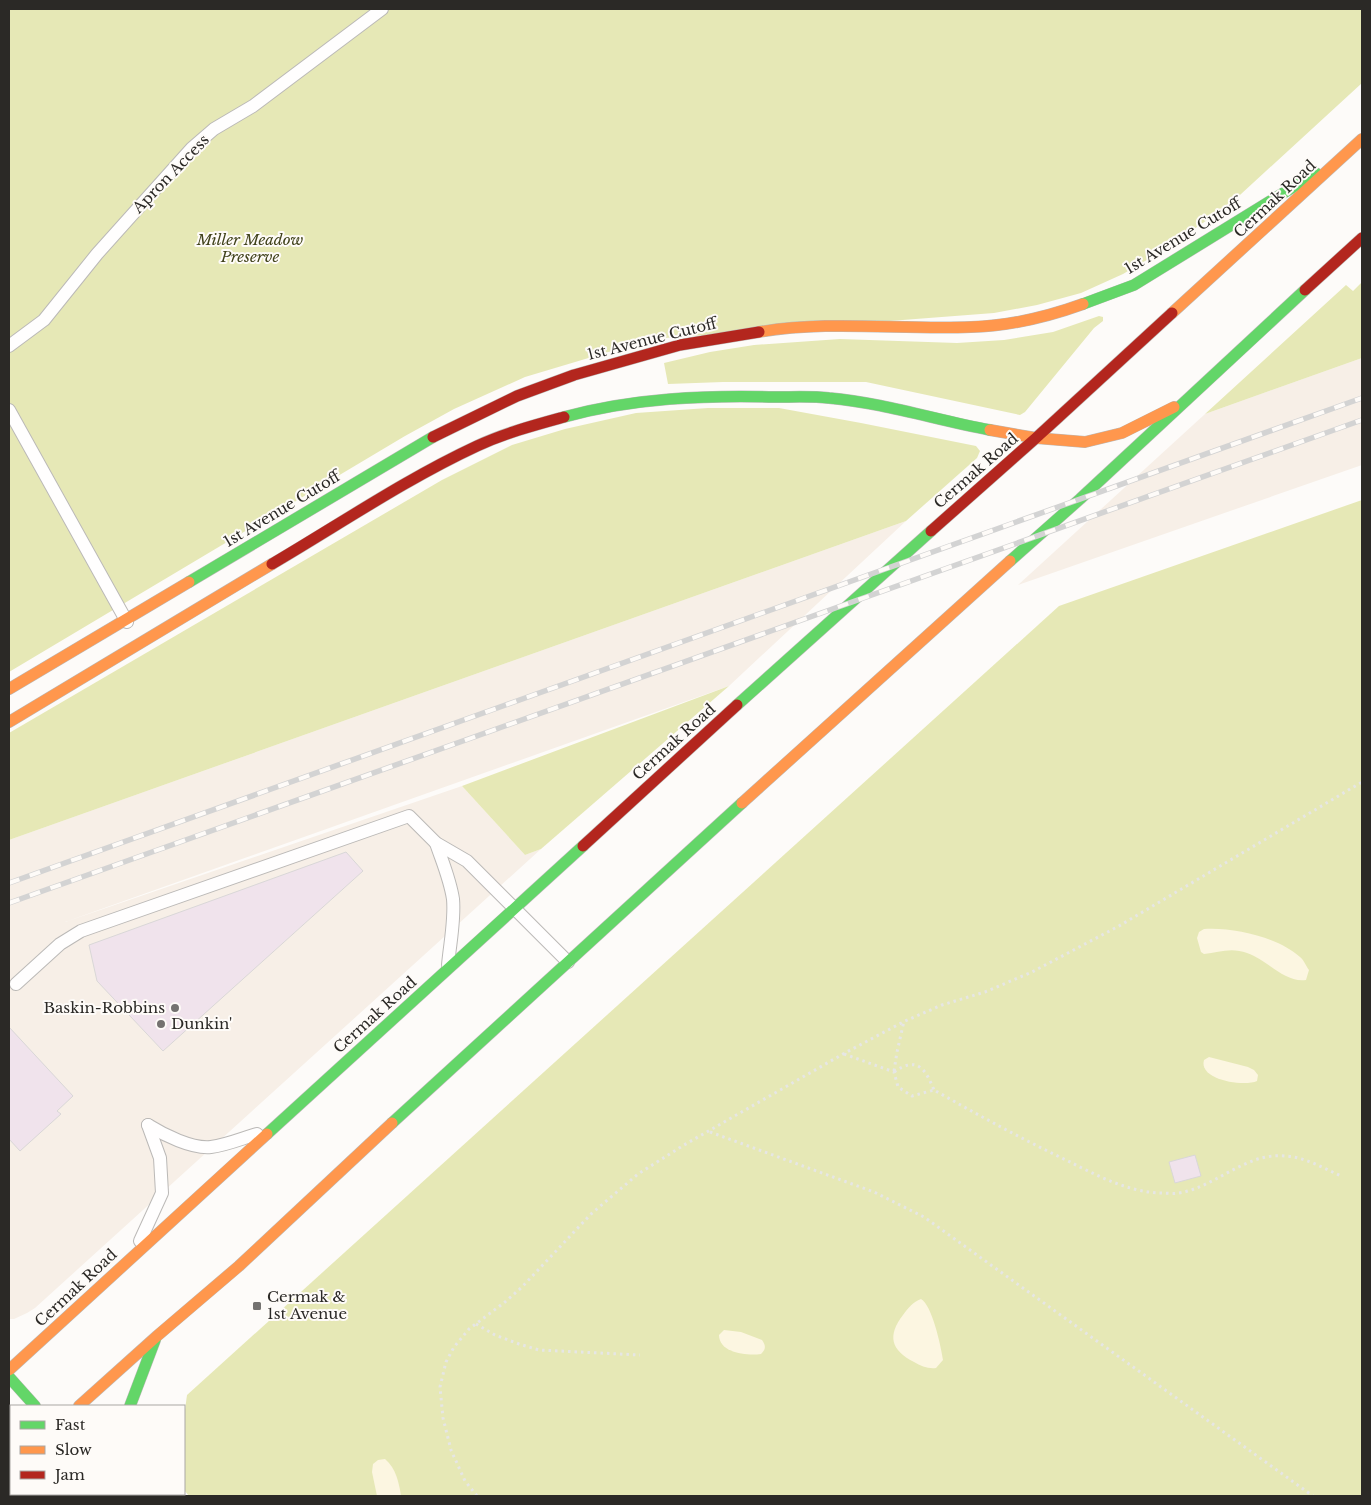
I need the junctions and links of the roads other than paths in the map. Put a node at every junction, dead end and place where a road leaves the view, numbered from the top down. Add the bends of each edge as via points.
1 (382, 9) edge
2 (1362, 139) edge
3 (1343, 157) junction
4 (1362, 238) edge
5 (9, 346) edge
6 (1186, 402) junction
7 (9, 410) edge
8 (1036, 438) junction
9 (126, 619) junction
10 (139, 644) junction
11 (9, 689) edge
12 (9, 722) edge
13 (436, 843) junction
14 (514, 909) junction
15 (568, 962) junction
16 (447, 971) junction
17 (16, 984) dead end
18 (270, 1131) junction
19 (135, 1254) junction
20 (157, 1336) junction
21 (9, 1370) edge
22 (9, 1377) edge
23 (34, 1405) edge
24 (80, 1405) edge
25 (130, 1405) edge

1 - 5 lane, Apron Access via 192,148 97,254 44,320
2 - 3 main road, Cermak Road
3 - 8 main road, Cermak Road
3 - 9 main road, 1st Avenue Cutoff via 1134,285 1069,309 1026,321 972,327 844,325 725,337 622,361 516,396 420,443
4 - 6 main road
6 - 8 main road via 1122,433 1094,440
6 - 15 main road
7 - 9 lane
8 - 10 main road via 829,398 686,397 588,410 527,427 435,467
8 - 14 main road, Cermak Road
9 - 10 lane
9 - 11 main road, 1st Avenue Cutoff
10 - 12 main road
13 - 14 lane via 467,861
13 - 16 lane via 453,901
13 - 17 lane via 409,816 81,931 60,944
14 - 15 lane
14 - 16 main road, Cermak Road
15 - 20 main road via 239,1266
16 - 18 main road, Cermak Road
18 - 19 main road, Cermak Road
18 - 19 lane via 211,1147 176,1139 148,1125 160,1158 162,1193
19 - 21 main road, Cermak Road
20 - 24 main road
20 - 25 main road
22 - 23 main road

